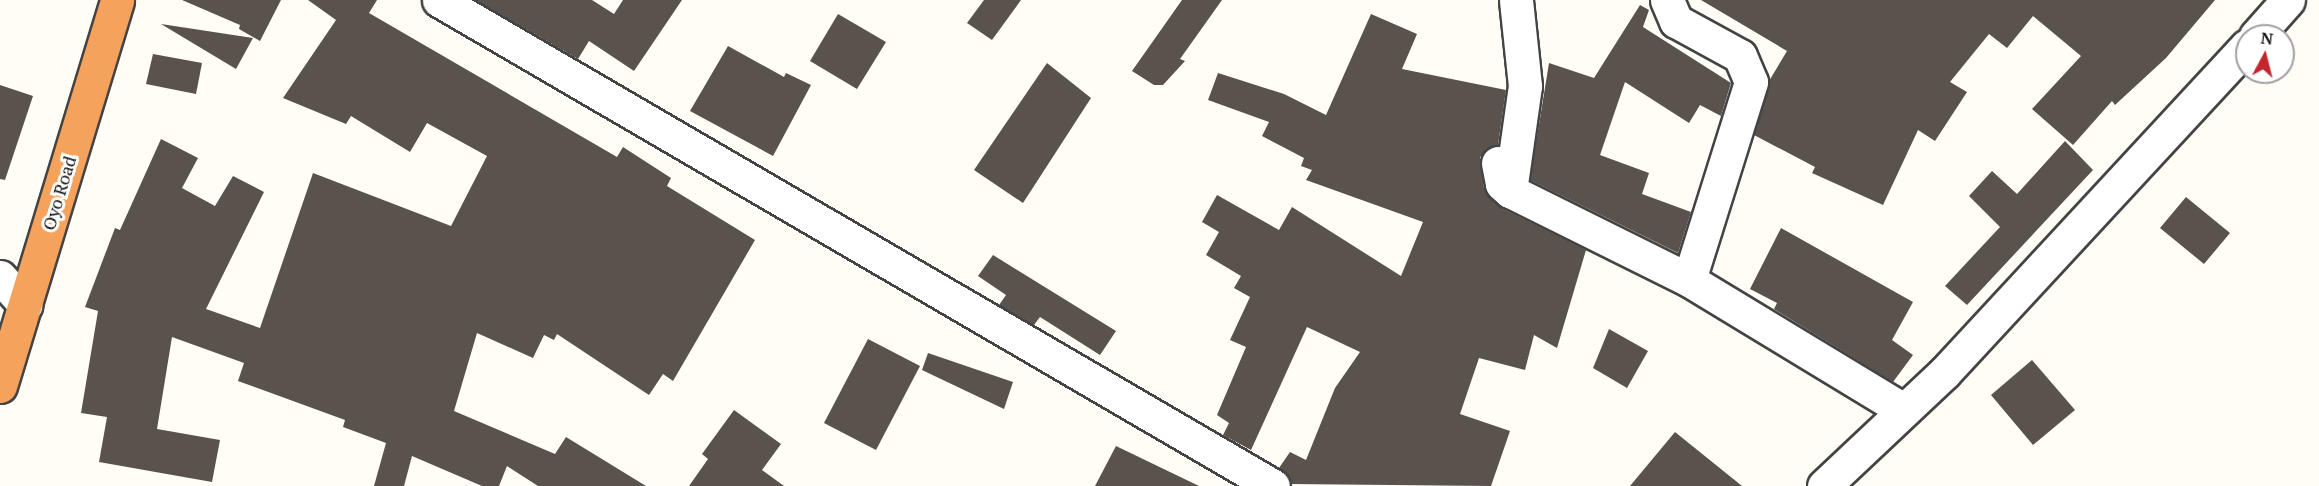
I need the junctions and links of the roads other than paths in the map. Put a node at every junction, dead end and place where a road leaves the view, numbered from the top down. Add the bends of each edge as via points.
1 (117, 0) edge
2 (439, 0) edge
3 (1516, 0) edge
4 (1667, 0) edge
5 (2288, 0) edge
6 (2267, 24) edge
7 (2235, 59) edge
8 (0, 277) edge
9 (1689, 280) junction
10 (25, 306) junction
11 (0, 386) edge
12 (1905, 410) junction
13 (1273, 486) edge
14 (1824, 486) edge

1 - 10 highway, Oyo Road
2 - 13 street
3 - 9 street via 1525,86 1504,177
4 - 9 street via 1676,21 1740,56 1751,82
5 - 6 street
7 - 12 street
8 - 10 street
9 - 12 street
10 - 11 highway, Oyo Road
12 - 14 street

